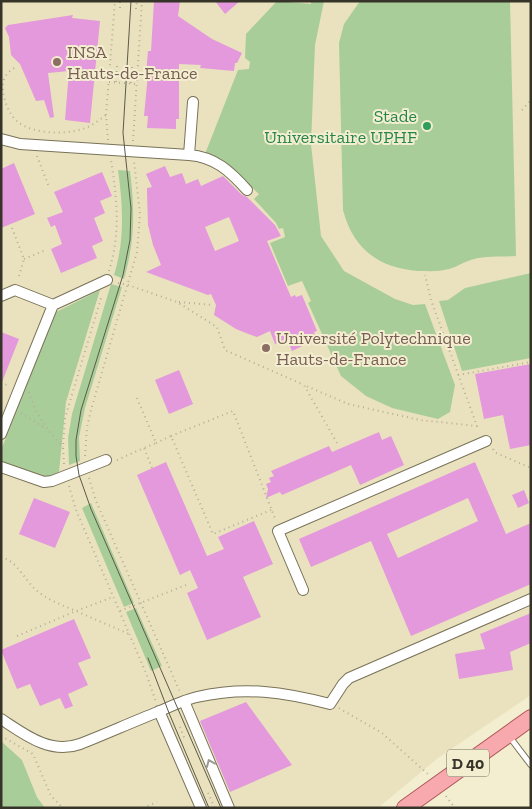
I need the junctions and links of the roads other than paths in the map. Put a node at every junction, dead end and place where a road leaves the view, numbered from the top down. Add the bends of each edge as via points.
1 (192, 102) dead end
2 (1, 139) edge
3 (188, 155) junction
4 (247, 190) dead end
5 (107, 280) road end
6 (1, 296) edge
7 (53, 305) junction
8 (1, 434) edge
9 (486, 441) road end
10 (110, 460) road end
11 (1, 467) edge
12 (303, 590) dead end
13 (531, 599) edge
14 (184, 701) junction
15 (159, 711) junction
16 (531, 718) edge
17 (1, 719) edge
18 (531, 727) edge
19 (512, 740) junction
20 (531, 765) edge
21 (440, 787) junction
22 (200, 808) edge
23 (229, 808) edge
24 (405, 808) edge
25 (418, 808) edge

1 - 3 street
2 - 3 street via 20,144
3 - 4 street via 220,164
5 - 7 street
6 - 7 street via 15,290
7 - 8 street
9 - 12 street via 278,531
10 - 11 street via 44,482
13 - 14 street via 346,680 330,704 292,694 263,691 225,692
14 - 15 street
23 -> 14 street
15 - 17 street via 68,747 37,741
15 - 22 street
16 - 21 main road, D 40
18 - 19 main road, D 40
19 - 20 lane
19 - 21 main road, D 40
21 - 24 main road, D 40
21 - 25 main road, D 40

